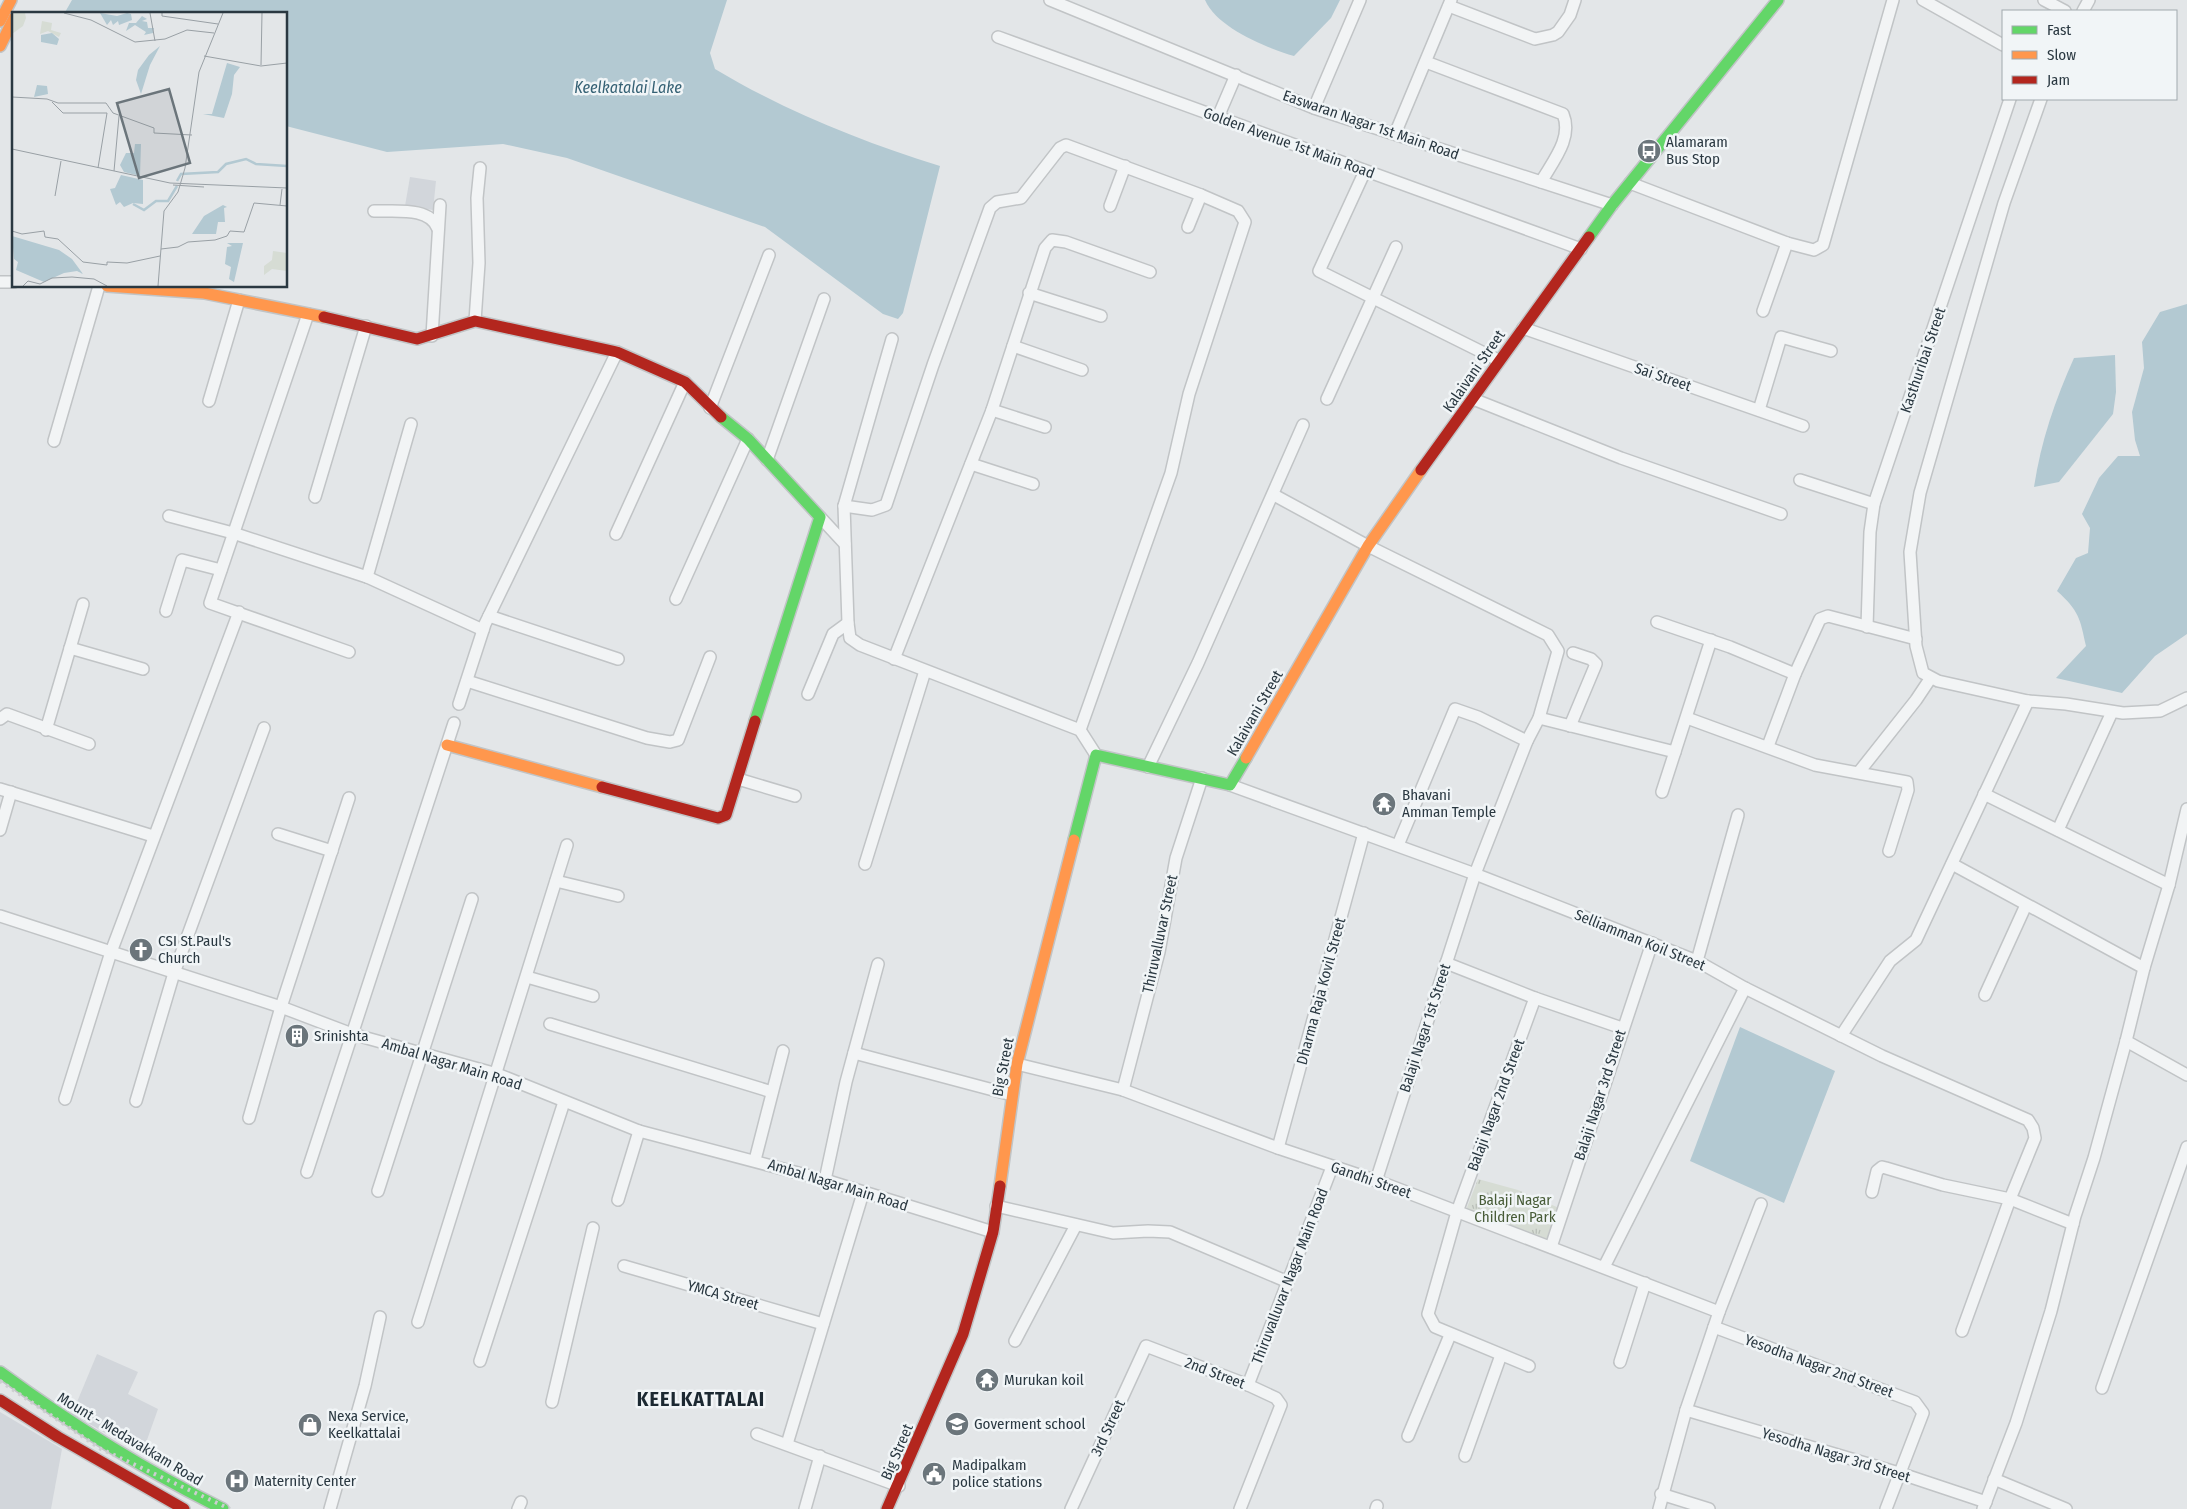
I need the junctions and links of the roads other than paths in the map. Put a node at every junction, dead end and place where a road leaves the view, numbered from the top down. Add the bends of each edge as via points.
1 (11, 0) edge
2 (23, 0) edge
3 (1050, 0) edge
4 (1360, 0) edge
5 (1575, 0) edge
6 (1778, 0) edge
7 (1894, 0) edge
8 (1924, 0) edge
9 (2044, 0) edge
10 (1450, 3) edge
11 (2063, 10) edge
12 (17, 12) edge
13 (0, 21) edge
14 (12, 22) edge
15 (998, 37) dead end
16 (2, 41) edge
17 (2002, 44) edge
18 (1426, 62) junction
19 (1236, 75) junction
20 (2010, 100) edge
21 (2041, 100) edge
22 (1314, 108) junction
23 (1218, 117) junction
24 (1395, 134) junction
25 (1125, 166) junction
26 (480, 168) dead end
27 (1365, 171) junction
28 (1541, 182) junction
29 (1630, 183) junction
30 (1202, 195) junction
31 (1612, 204) junction
32 (440, 205) dead end
33 (1110, 206) dead end
34 (374, 210) dead end
35 (1188, 227) dead end
36 (438, 229) junction
37 (1787, 243) junction
38 (1396, 247) dead end
39 (1581, 249) junction
40 (769, 255) dead end
41 (1150, 272) dead end
42 (98, 288) edge
43 (146, 288) edge
44 (1030, 293) junction
45 (1372, 298) junction
46 (824, 299) dead end
47 (239, 300) junction
48 (1763, 311) dead end
49 (308, 314) junction
50 (1101, 316) dead end
51 (475, 321) junction
52 (366, 326) junction
53 (1523, 328) junction
54 (432, 336) junction
55 (892, 339) dead end
56 (1012, 346) junction
57 (1831, 351) dead end
58 (617, 352) junction
59 (1498, 360) junction
60 (1082, 370) dead end
61 (686, 382) junction
62 (1327, 399) dead end
63 (1472, 399) junction
64 (209, 401) dead end
65 (710, 408) junction
66 (992, 410) junction
67 (1759, 410) junction
68 (411, 424) dead end
69 (1304, 425) dead end
70 (1803, 426) dead end
71 (1044, 427) dead end
72 (748, 439) junction
73 (54, 441) dead end
74 (767, 460) junction
75 (971, 464) junction
76 (1800, 480) dead end
77 (1033, 484) dead end
78 (1274, 496) junction
79 (315, 497) dead end
80 (1874, 504) junction
81 (844, 506) junction
82 (1781, 514) dead end
83 (169, 516) dead end
84 (820, 517) junction
85 (234, 533) junction
86 (616, 534) dead end
87 (845, 544) junction
88 (1368, 546) junction
89 (221, 570) junction
90 (367, 577) junction
91 (676, 599) dead end
92 (83, 604) dead end
93 (166, 611) dead end
94 (239, 612) junction
95 (489, 616) junction
96 (1657, 622) dead end
97 (848, 623) junction
98 (1867, 627) junction
99 (483, 630) junction
100 (1916, 639) junction
101 (1711, 640) junction
102 (70, 648) junction
103 (349, 652) dead end
104 (1573, 653) dead end
105 (710, 656) dead end
106 (618, 658) dead end
107 (894, 659) junction
108 (142, 669) dead end
109 (925, 671) junction
110 (1795, 674) junction
111 (1930, 678) junction
112 (467, 681) junction
113 (808, 694) dead end
114 (2187, 698) edge
115 (2028, 701) junction
116 (460, 704) dead end
117 (2112, 712) junction
118 (1539, 718) junction
119 (1687, 718) junction
120 (0, 719) edge
121 (454, 723) dead end
122 (1570, 726) junction
123 (264, 728) dead end
124 (46, 730) junction
125 (1080, 730) junction
126 (1527, 741) junction
127 (89, 744) dead end
128 (447, 745) junction
129 (1768, 746) junction
130 (1675, 752) junction
131 (1096, 755) junction
132 (1148, 767) junction
133 (1858, 772) junction
134 (1202, 778) junction
135 (738, 779) junction
136 (1230, 785) junction
137 (5, 790) edge
138 (1662, 792) dead end
139 (1984, 794) junction
140 (795, 796) dead end
141 (349, 798) dead end
142 (2187, 809) edge
143 (1738, 815) dead end
144 (0, 830) edge
145 (2058, 830) junction
146 (1364, 833) junction
147 (278, 834) dead end
148 (153, 836) junction
149 (567, 845) dead end
150 (1398, 845) junction
151 (1889, 850) dead end
152 (332, 851) junction
153 (865, 864) dead end
154 (1952, 864) junction
155 (1475, 874) junction
156 (556, 881) junction
157 (2169, 884) junction
158 (618, 896) dead end
159 (472, 899) dead end
160 (2026, 905) junction
161 (0, 916) edge
162 (1652, 943) junction
163 (111, 952) junction
164 (1697, 961) junction
165 (1446, 963) junction
166 (878, 964) dead end
167 (2144, 968) junction
168 (174, 973) junction
169 (527, 977) junction
170 (1745, 988) junction
171 (1985, 994) dead end
172 (593, 996) dead end
173 (1535, 998) junction
174 (281, 1007) junction
175 (550, 1024) dead end
176 (1622, 1028) junction
177 (352, 1034) junction
178 (1841, 1036) junction
179 (2126, 1041) junction
180 (783, 1051) dead end
181 (421, 1053) junction
182 (854, 1053) junction
183 (1017, 1064) junction
184 (496, 1074) junction
185 (2187, 1074) edge
186 (1123, 1090) junction
187 (772, 1092) junction
188 (1012, 1096) junction
189 (65, 1099) dead end
190 (136, 1101) dead end
191 (564, 1102) junction
192 (249, 1118) dead end
193 (639, 1131) junction
194 (2187, 1147) edge
195 (1278, 1148) junction
196 (756, 1160) junction
197 (1332, 1167) junction
198 (307, 1172) dead end
199 (825, 1180) junction
200 (1376, 1181) junction
201 (378, 1191) dead end
202 (1872, 1192) dead end
203 (863, 1193) junction
204 (618, 1200) dead end
205 (2010, 1200) junction
206 (1761, 1204) dead end
207 (996, 1206) junction
208 (1457, 1212) junction
209 (2073, 1224) junction
210 (1076, 1225) junction
211 (593, 1228) dead end
212 (992, 1232) junction
213 (1551, 1247) junction
214 (624, 1266) dead end
215 (1604, 1267) junction
216 (1288, 1282) junction
217 (1645, 1283) junction
218 (1719, 1312) junction
219 (380, 1317) dead end
220 (418, 1322) dead end
221 (822, 1324) junction
222 (1714, 1327) junction
223 (1962, 1332) dead end
224 (1450, 1335) junction
225 (1015, 1342) dead end
226 (1146, 1346) joint
227 (1502, 1355) junction
228 (480, 1361) dead end
229 (1620, 1362) dead end
230 (1529, 1366) dead end
231 (0, 1372) edge
232 (1248, 1385) junction
233 (2102, 1388) dead end
234 (0, 1400) edge
235 (552, 1402) dead end
236 (1686, 1410) junction
237 (756, 1434) dead end
238 (1408, 1436) dead end
239 (787, 1444) junction
240 (820, 1456) junction
241 (1465, 1456) dead end
242 (1899, 1473) junction
243 (1994, 1479) junction
244 (899, 1486) junction
245 (1661, 1494) junction
246 (1985, 1505) edge
247 (184, 1509) edge
248 (223, 1509) edge
249 (330, 1509) edge
250 (805, 1509) edge
251 (887, 1509) edge
252 (1071, 1509) edge
253 (1240, 1509) edge
254 (1659, 1509) edge
255 (1709, 1509) edge
256 (1886, 1509) edge
257 (2066, 1509) edge

1 - 13 street
2 - 12 street
3 - 19 street, Easwaran Nagar 1st Main Road
4 - 22 street
5 - 10 street via 1570,15 1558,32 1535,38
6 - 29 street, Kalaivani Street
7 - 37 street via 1823,245 1814,250
8 - 17 street
9 - 11 street
10 - 18 street
14 - 16 street
15 - 23 street, Golden Avenue 1st Main Road
18 - 24 street
18 - 28 street via 1563,114 1567,122 1567,136
19 - 22 street, Easwaran Nagar 1st Main Road
19 - 23 street
20 - 80 street, Kasthuribai Street
21 - 100 street via 2004,204 1920,492 1910,552
22 - 24 street, Easwaran Nagar 1st Main Road
23 - 27 street, Golden Avenue 1st Main Road
24 - 28 street, Easwaran Nagar 1st Main Road
25 - 30 street
25 - 33 street
25 - 81 street via 1066,145 1060,148 1021,198 997,202 990,208 886,505 872,510
26 - 51 street
27 - 39 street, Golden Avenue 1st Main Road
27 - 45 street via 1319,271
28 - 31 street, Easwaran Nagar 1st Main Road
29 - 31 street, Kalaivani Street
29 - 37 street
30 - 35 street
30 - 125 street via 1238,211 1245,222 1188,394 1171,473
31 - 39 street, Kalaivani Street
32 - 36 street
34 - 36 street via 429,216 435,220
36 - 54 street
37 - 48 street
38 - 45 street
39 - 53 street, Kalaivani Street
40 - 65 street
41 - 44 street via 1052,240
42 - 73 street
43 - 47 street
44 - 50 street
44 - 56 street
45 - 59 street
45 - 62 street
46 - 74 street
47 - 49 street
47 - 64 street
49 - 52 street
49 - 85 street
51 - 54 street
51 - 58 street
52 - 54 street via 417,339
52 - 79 street
53 - 59 street, Kalaivani Street
53 - 67 street, Sai Street
55 - 81 street
56 - 60 street
56 - 66 street
57 - 67 street via 1780,337
58 - 61 street
58 - 95 street
59 - 63 street, Kalaivani Street
61 - 65 street
61 - 86 street
63 - 82 street via 1621,458
63 - 88 street, Kalaivani Street
65 - 72 street
66 - 71 street
66 - 75 street
67 - 70 street, Sai Street
68 - 90 street
69 - 78 street
72 - 74 street
72 - 91 street
74 - 84 street
75 - 77 street
75 - 107 street
76 - 80 street
78 - 88 street, Balaji Nagar 1st Street
78 - 132 street
80 - 98 street, Kasthuribai Street
81 - 87 street
83 - 85 street
84 - 87 street
84 - 135 street
85 - 89 street
85 - 90 street
87 - 97 street
88 - 118 street, Balaji Nagar 1st Street via 1548,635 1558,651
88 - 136 street, Kalaivani Street
89 - 93 street via 182,560
89 - 94 street via 210,603
90 - 99 street
92 - 102 street
94 - 103 street
94 - 148 street
95 - 99 street
95 - 106 street
96 - 101 street
97 - 107 street via 850,638
97 - 113 street via 833,634
98 - 100 street
98 - 110 street via 1828,616 1820,619
99 - 112 street
100 - 111 street via 1920,668
101 - 110 street
101 - 119 street
102 - 108 street
102 - 124 street
104 - 122 street via 1596,664
105 - 112 street via 678,740 670,742 646,738
107 - 109 street
109 - 125 street
109 - 153 street
110 - 129 street
111 - 115 street
111 - 133 street
112 - 116 street
114 - 117 street via 2160,711
115 - 117 street
115 - 139 street
117 - 145 street
118 - 122 street
118 - 126 street, Balaji Nagar 1st Street
119 - 129 street
119 - 130 street
120 - 124 street via 7,714
121 - 128 street
122 - 130 street
123 - 168 street
124 - 127 street
125 - 131 street
126 - 150 street via 1455,710
126 - 155 street, Balaji Nagar 1st Street
128 - 135 street via 718,818 726,815
128 - 177 street
129 - 133 street via 1816,765
130 - 138 street
131 - 132 street
131 - 183 street, Big Street
132 - 134 street
133 - 151 street via 1902,781 1909,786
134 - 136 street
134 - 186 street, Thiruvalluvar Street via 1176,858 1159,952
135 - 140 street
136 - 146 street, Selliamman Koil Street
137 - 144 street
137 - 148 street
139 - 145 street
139 - 154 street
141 - 152 street
142 - 157 street
143 - 164 street
145 - 157 street
146 - 150 street, Selliamman Koil Street
146 - 195 street, Dharma Raja Kovil Street
147 - 152 street
148 - 163 street
149 - 156 street
150 - 155 street, Selliamman Koil Street
152 - 174 street
154 - 160 street
154 - 178 street via 1916,940 1890,961
155 - 162 street, Selliamman Koil Street
155 - 165 street, Balaji Nagar 1st Street
156 - 158 street
156 - 169 street
157 - 167 street
159 - 181 street
160 - 167 street
160 - 171 street
161 - 163 street, Ambal Nagar Main Road
162 - 164 street, Selliamman Koil Street
162 - 176 street, Balaji Nagar 3rd Street
163 - 168 street, Ambal Nagar Main Road
163 - 189 street
164 - 170 street, Selliamman Koil Street
165 - 173 street
165 - 200 street, Balaji Nagar 1st Street
166 - 182 street
167 - 179 street
168 - 174 street, Ambal Nagar Main Road
168 - 190 street
169 - 172 street
169 - 184 street
170 - 178 street, Selliamman Koil Street
170 - 215 street
173 - 176 street
173 - 208 street, Balaji Nagar 2nd Street
174 - 177 street, Ambal Nagar Main Road
174 - 192 street
175 - 187 street
176 - 213 street, Balaji Nagar 3rd Street
177 - 181 street, Ambal Nagar Main Road
177 - 198 street
178 - 205 street, Selliamman Koil Street via 2028,1120 2034,1128 2035,1138
179 - 185 street
179 - 209 street
180 - 187 street
181 - 184 street, Ambal Nagar Main Road
181 - 201 street
182 - 188 street
182 - 199 street
183 - 186 street, Gandhi Street
183 - 188 street, Big Street
184 - 191 street, Ambal Nagar Main Road
184 - 220 street
186 - 195 street, Gandhi Street
187 - 196 street
188 - 207 street, Big Street
191 - 193 street, Ambal Nagar Main Road
191 - 228 street
193 - 196 street, Ambal Nagar Main Road
193 - 204 street
194 - 233 street
195 - 197 street, Gandhi Street
196 - 199 street, Ambal Nagar Main Road
197 - 200 street, Gandhi Street
197 - 216 street, Thiruvalluvar Nagar Main Road
199 - 203 street, Ambal Nagar Main Road
200 - 208 street, Gandhi Street
202 - 205 street via 1877,1171 1882,1167
203 - 212 street, Ambal Nagar Main Road
203 - 221 street
205 - 209 street
205 - 223 street
206 - 218 street
207 - 210 street
207 - 212 street, Big Street
208 - 213 street, Gandhi Street
208 - 224 street, Balaji Nagar 2nd Street via 1428,1314 1435,1327
209 - 243 street via 2016,1423
210 - 216 street via 1114,1234 1170,1232
210 - 225 street
211 - 235 street
212 - 244 street, Big Street via 963,1334
213 - 215 street, Gandhi Street
214 - 221 street, YMCA Street
215 - 217 street, Gandhi Street
216 - 232 street, Thiruvalluvar Nagar Main Road
217 - 218 street, Gandhi Street
217 - 229 street
218 - 222 street
219 - 249 street via 365,1386
221 - 239 street
222 - 236 street
222 - 242 street, Yesodha Nagar 2nd Street via 1915,1402 1923,1413
224 - 227 street, Balaji Nagar 2nd Street
224 - 238 street
226 - 232 street, 2nd Street
226 - 252 street, 3rd Street
227 - 230 street, Balaji Nagar 2nd Street
227 - 241 street
231 - 248 street, Mount - Medavakkam Road via 70,1423
232 - 253 street, 2nd Street via 1276,1398 1281,1405
234 - 247 street
236 - 242 street, Yesodha Nagar 3rd Street
236 - 245 street
237 - 239 street
239 - 240 street
240 - 244 street
240 - 250 street
242 - 246 street, Yesodha Nagar 3rd Street
242 - 256 street
243 - 246 street
243 - 257 street
244 - 251 street, Big Street
245 - 254 street
245 - 255 street

